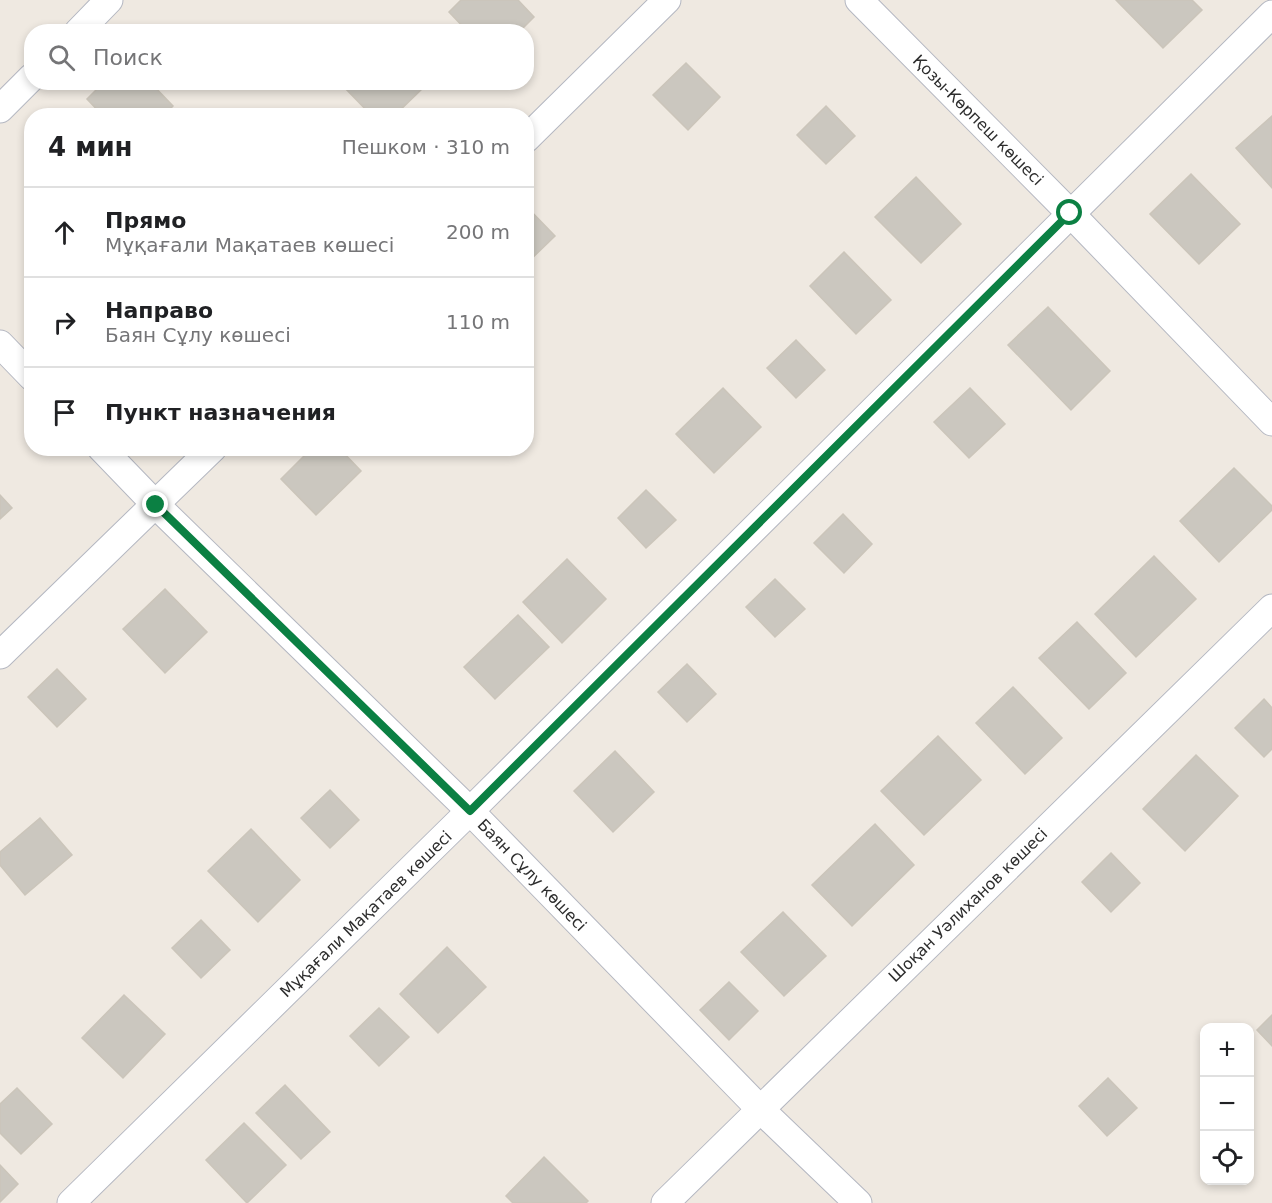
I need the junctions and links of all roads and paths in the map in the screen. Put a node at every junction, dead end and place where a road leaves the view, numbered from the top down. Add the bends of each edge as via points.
1 (109, 0) edge
2 (667, 0) edge
3 (859, 0) edge
4 (1272, 14) edge
5 (86, 24) edge
6 (24, 85) edge
7 (0, 109) edge
8 (534, 131) edge
9 (1070, 213) junction
10 (0, 344) edge
11 (24, 369) edge
12 (1272, 422) edge
13 (109, 456) edge
14 (205, 456) edge
15 (156, 505) junction
16 (1272, 608) edge
17 (0, 654) edge
18 (470, 811) junction
19 (760, 1109) junction
20 (71, 1203) edge
21 (665, 1203) edge
22 (858, 1203) edge

1 - 5 street
2 - 8 street
3 - 9 street, Қозы-Көрпеш көшесі
4 - 9 street, Мұқағали Мақатаев көшесі
6 - 7 street
9 - 12 street, Қозы-Көрпеш көшесі
9 - 18 street, Мұқағали Мақатаев көшесі
10 - 11 street
13 - 15 street, Баян Сұлу көшесі
14 - 15 street
15 - 17 street
15 - 18 street, Баян Сұлу көшесі
16 - 19 street, Шоқан Уәлиханов көшесі
18 - 19 street, Баян Сұлу көшесі
18 - 20 street, Мұқағали Мақатаев көшесі
19 - 21 street, Шоқан Уәлиханов көшесі
19 - 22 street, Баян Сұлу көшесі

